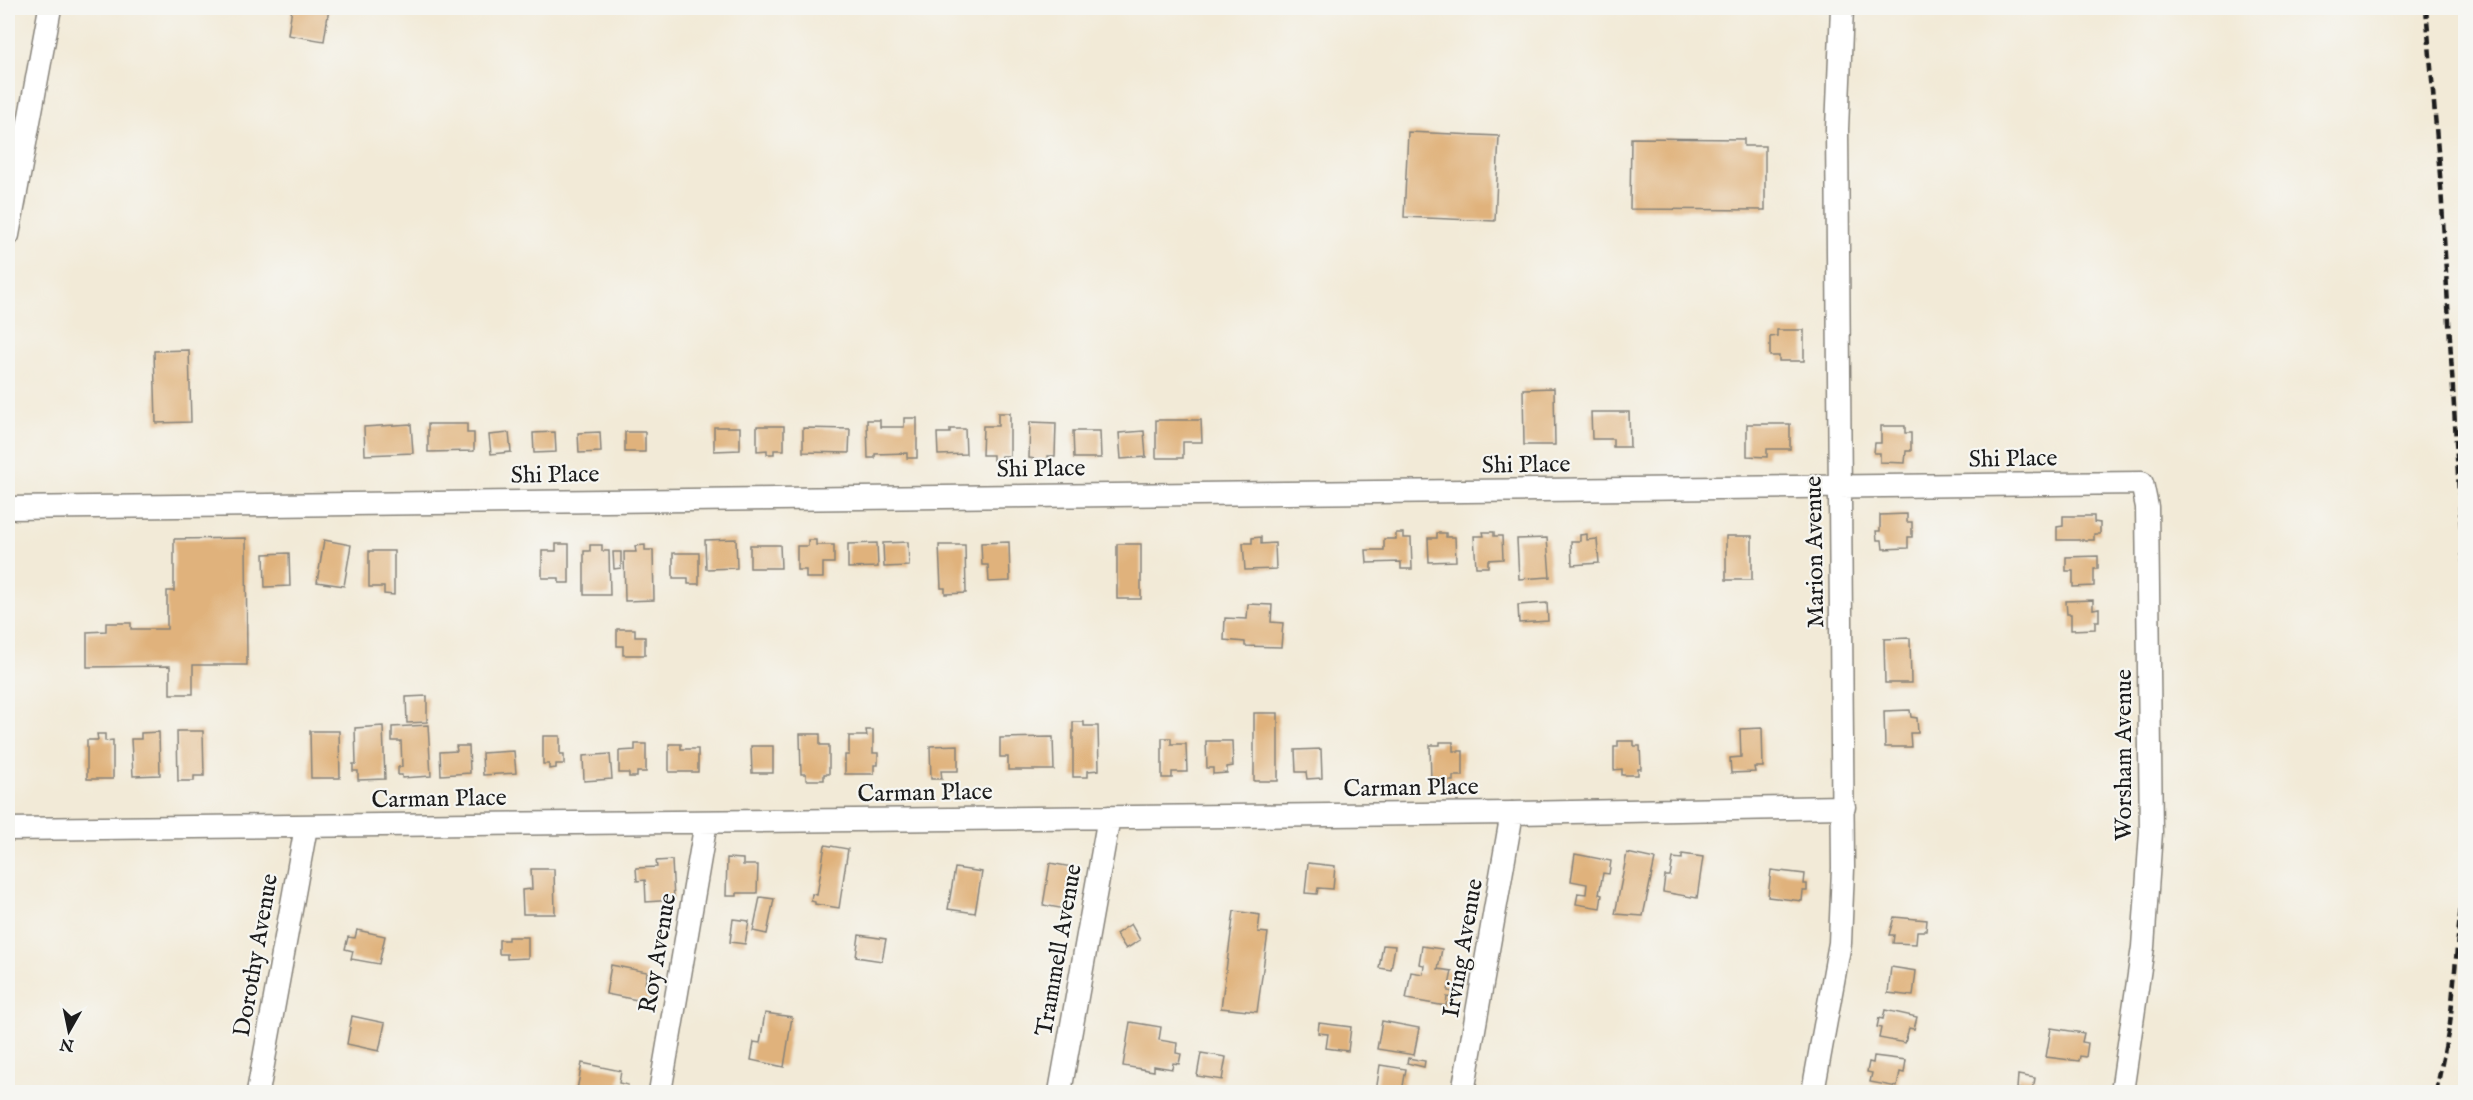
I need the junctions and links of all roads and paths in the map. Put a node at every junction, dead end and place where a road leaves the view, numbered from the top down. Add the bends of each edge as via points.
1 (50, 8) edge
2 (1842, 8) edge
3 (8, 235) edge
4 (2074, 484) joint
5 (1840, 486) junction
6 (8, 508) edge
7 (1844, 807) junction
8 (1512, 813) junction
9 (1109, 817) junction
10 (706, 822) junction
11 (306, 826) junction
12 (8, 829) edge
13 (258, 1092) edge
14 (660, 1092) edge
15 (1060, 1092) edge
16 (1463, 1092) edge
17 (1813, 1092) edge
18 (2122, 1092) edge

1 - 3 street
2 - 5 street, Marion Avenue via 1838,129
4 - 5 street, Shi Place
4 - 18 street, Worsham Avenue via 2142,483 2147,507 2151,832 2143,947
5 - 6 street, Shi Place
5 - 7 street, Marion Avenue
7 - 8 street, Carman Place
7 - 17 street, Marion Avenue via 1840,943
8 - 9 street, Carman Place
8 - 16 street, Irving Avenue
9 - 10 street, Carman Place
9 - 15 street, Trammell Avenue
10 - 11 street, Carman Place
10 - 14 street, Roy Avenue
11 - 12 street, Carman Place
11 - 13 street, Dorothy Avenue

